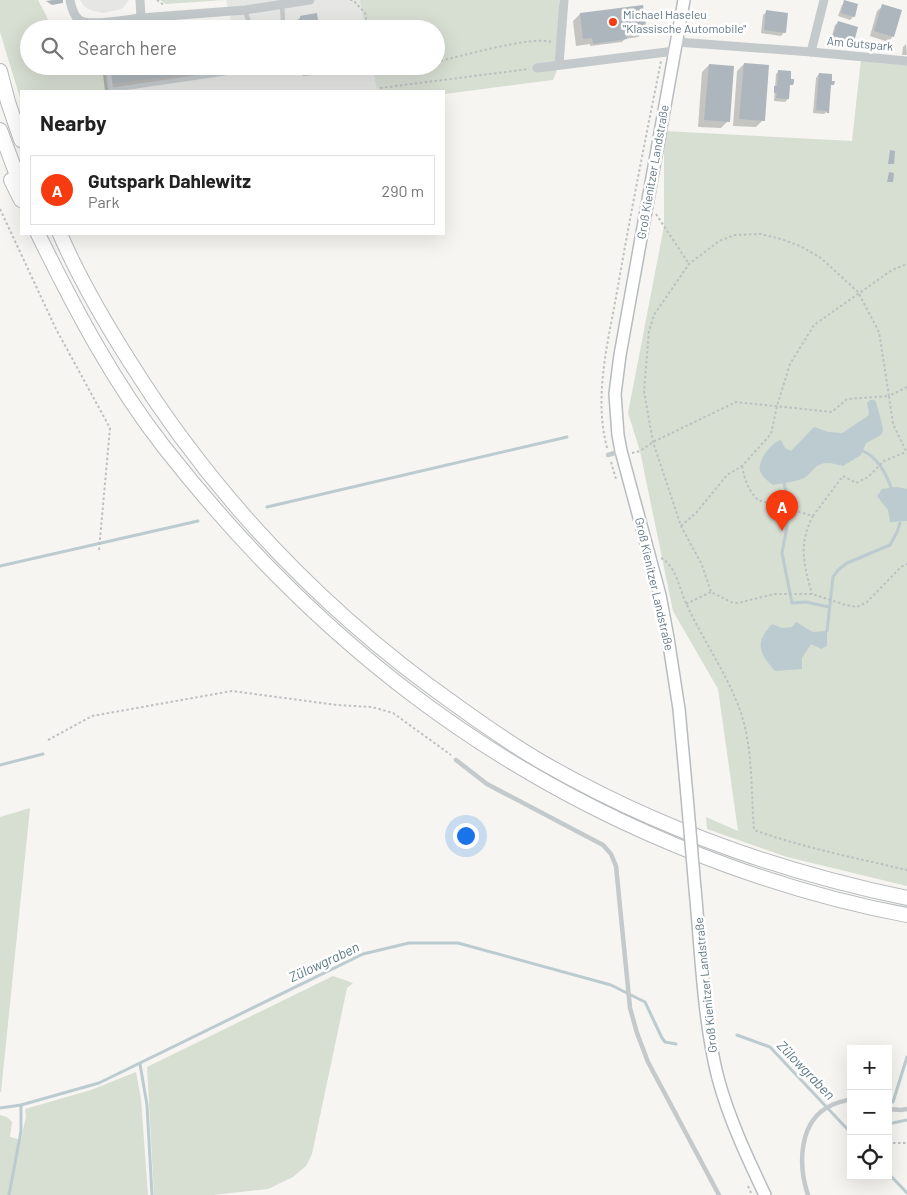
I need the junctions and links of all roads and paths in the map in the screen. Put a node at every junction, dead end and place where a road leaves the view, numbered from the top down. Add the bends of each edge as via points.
1 (70, 0) edge
2 (140, 0) edge
3 (310, 0) edge
4 (350, 0) edge
5 (564, 0) edge
6 (684, 0) edge
7 (824, 0) edge
8 (282, 4) junction
9 (246, 10) junction
10 (173, 16) junction
11 (142, 18) junction
12 (80, 20) edge
13 (134, 20) edge
14 (174, 20) edge
15 (249, 20) edge
16 (283, 20) edge
17 (366, 20) edge
18 (560, 46) junction
19 (676, 47) junction
20 (663, 52) junction
21 (811, 52) junction
22 (445, 60) edge
23 (907, 61) edge
24 (559, 65) junction
25 (537, 68) joint
26 (0, 71) edge
27 (109, 75) edge
28 (213, 75) edge
29 (380, 88) dead end
30 (111, 90) edge
31 (111, 90) edge
32 (0, 130) edge
33 (20, 137) edge
34 (0, 157) edge
35 (20, 183) edge
36 (20, 198) edge
37 (647, 202) junction
38 (0, 209) edge
39 (39, 235) edge
40 (60, 235) edge
41 (689, 264) junction
42 (907, 264) edge
43 (858, 292) junction
44 (907, 387) edge
45 (889, 396) junction
46 (777, 406) junction
47 (653, 442) junction
48 (907, 453) edge
49 (608, 454) junction
50 (621, 454) junction
51 (742, 466) junction
52 (617, 479) dead end
53 (813, 516) junction
54 (681, 526) junction
55 (99, 550) dead end
56 (650, 558) junction
57 (907, 564) edge
58 (711, 592) junction
59 (812, 594) junction
60 (686, 604) junction
61 (48, 740) dead end
62 (456, 760) joint
63 (907, 870) edge
64 (907, 898) edge
65 (907, 915) edge
66 (847, 1100) edge
67 (892, 1109) edge
68 (907, 1109) edge
69 (892, 1143) edge
70 (907, 1143) edge
71 (719, 1195) edge
72 (765, 1195) edge
73 (808, 1195) edge

1 - 12 street
2 - 11 street
3 - 8 street
4 - 17 path via 365,13
5 - 18 street
6 - 19 main road, Groß Kienitzer Landstraße
7 - 21 street, Am Gutspark
8 - 9 street
8 - 16 lane
9 - 10 street
9 - 15 lane
10 - 11 street
10 - 14 lane
11 - 13 street
18 - 22 path via 546,40 522,42
18 - 24 street
19 - 20 street, Am Gutspark
19 - 21 street, Am Gutspark
19 - 37 main road, Groß Kienitzer Landstraße
20 - 24 street, Am Gutspark
20 - 49 path via 602,381 602,431
21 - 23 street, Am Gutspark
24 - 25 street, Am Gutspark
25 - 29 path
26 - 33 highway
27 - 31 lane
28 - 30 lane
32 - 35 highway
34 - 36 highway
37 - 41 path
37 - 50 main road, Groß Kienitzer Landstraße via 617,372 615,418
38 - 55 path via 56,329 110,428
39 - 65 highway via 101,354 162,445 270,570 357,651 418,701 539,780 675,845 785,885
40 - 64 highway via 116,340 198,461 252,526 323,599 429,686 546,764 673,826 789,868
41 - 43 path via 719,240 735,235 761,234 800,246 821,258
41 - 47 path via 654,315 650,331 644,390
42 - 43 path
43 - 45 path via 879,332
43 - 46 path via 814,325 790,364
44 - 45 path
45 - 46 path via 847,399 832,412
45 - 48 path via 893,424
46 - 47 path via 736,402
46 - 51 path via 771,434
47 - 50 path via 640,451
47 - 54 path
48 - 53 path via 884,461 868,477 856,483 843,476
49 - 50 lane
49 - 52 path
50 - 56 main road, Groß Kienitzer Landstraße
51 - 53 path via 746,484 758,500
51 - 54 path via 727,475
53 - 59 path via 804,540 806,573
54 - 58 path via 702,566
56 - 60 path via 662,558 668,565
56 - 72 main road, Groß Kienitzer Landstraße, bridge via 672,664 710,1037 717,1076 729,1115
57 - 59 path via 867,602 857,607
58 - 59 path via 738,603 774,594
58 - 60 path
60 - 63 path via 729,684 742,718 750,755 754,830 781,840
61 - 62 path via 92,716 232,691 337,705 372,706 393,713
62 - 71 lane via 487,784 603,845 611,854 616,866 630,1008 648,1062
66 - 73 lane via 822,1112 803,1142 801,1162
67 - 68 lane
69 - 70 path

